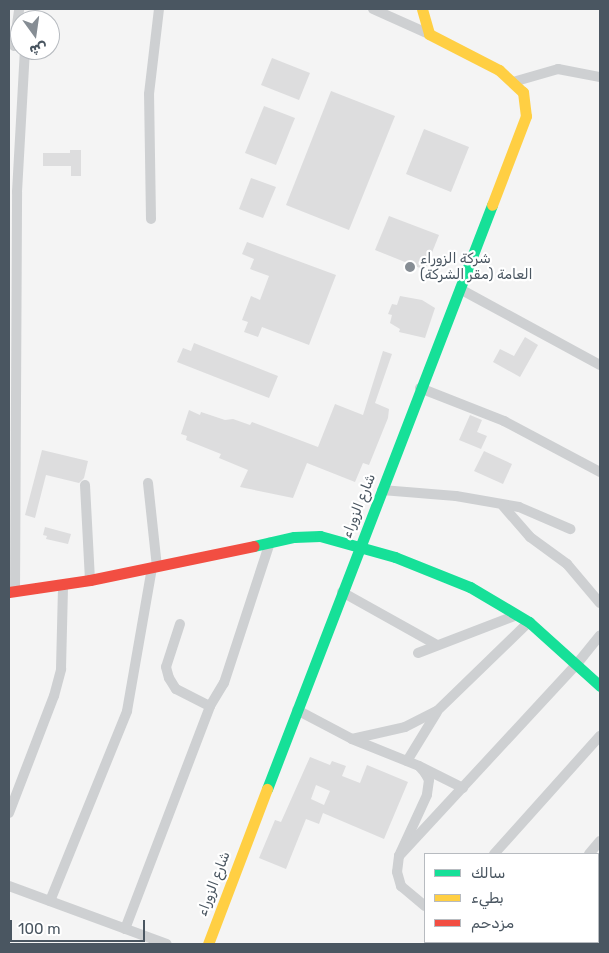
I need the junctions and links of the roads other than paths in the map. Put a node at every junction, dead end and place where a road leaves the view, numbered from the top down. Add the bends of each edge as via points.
1 (159, 9) edge
2 (373, 9) edge
3 (422, 9) edge
4 (429, 34) junction
5 (24, 60) edge
6 (600, 76) edge
7 (512, 82) junction
8 (151, 219) dead end
9 (460, 289) junction
10 (600, 365) edge
11 (420, 388) junction
12 (13, 410) edge
13 (600, 472) edge
14 (148, 483) dead end
15 (85, 486) dead end
16 (382, 490) junction
17 (502, 506) junction
18 (570, 529) dead end
19 (270, 542) junction
20 (359, 546) junction
21 (154, 567) junction
22 (90, 580) junction
23 (63, 585) junction
24 (12, 592) edge
25 (342, 592) junction
26 (600, 603) edge
27 (517, 615) junction
28 (529, 622) junction
29 (180, 624) dead end
30 (600, 635) edge
31 (435, 644) junction
32 (418, 653) dead end
33 (576, 665) junction
34 (600, 686) edge
35 (210, 706) junction
36 (297, 710) junction
37 (437, 711) junction
38 (600, 736) edge
39 (352, 739) junction
40 (407, 761) junction
41 (419, 766) junction
42 (462, 788) junction
43 (9, 813) edge
44 (600, 841) edge
45 (495, 853) edge
46 (589, 853) edge
47 (399, 856) junction
48 (9, 886) edge
49 (50, 901) junction
50 (424, 905) edge
51 (125, 928) junction
52 (168, 944) edge
53 (208, 944) edge

1 - 8 street via 149,94
2 - 4 street
3 - 4 street
4 - 7 street, شارع الزوراء via 499,70
5 - 12 street via 17,192
6 - 7 street via 558,69
7 - 9 street, شارع الزوراء via 523,92 526,116
9 - 10 street
9 - 11 street, شارع الزوراء
11 - 13 street via 504,421
11 - 16 street, شارع الزوراء
12 - 24 street
14 - 21 street
15 - 22 street
16 - 17 street via 456,496
16 - 20 street, شارع الزوراء
17 - 18 street via 519,507
17 - 26 street via 530,537 566,564
19 - 20 street via 320,536
19 - 21 street
19 - 35 street via 224,682
20 - 25 street, شارع الزوراء
20 - 27 street via 470,587
21 - 22 street
21 - 49 street via 126,711
22 - 23 street
23 - 24 street
23 - 43 street via 61,669 54,696
25 - 31 street
25 - 36 street, شارع الزوراء
27 - 28 street
27 - 31 street
28 - 33 street
28 - 37 street
29 - 35 street via 166,667 169,678 176,688
30 - 33 street
31 - 32 street
33 - 34 street
33 - 42 street
35 - 51 street
36 - 39 street
36 - 53 street, شارع الزوراء
37 - 39 street via 405,727
37 - 40 street
38 - 45 street
39 - 40 street
40 - 41 street
41 - 42 street
41 - 47 street via 429,780 428,788
42 - 47 street
44 - 46 street
47 - 50 street via 397,872 401,886
48 - 49 street
49 - 51 street
51 - 52 street

